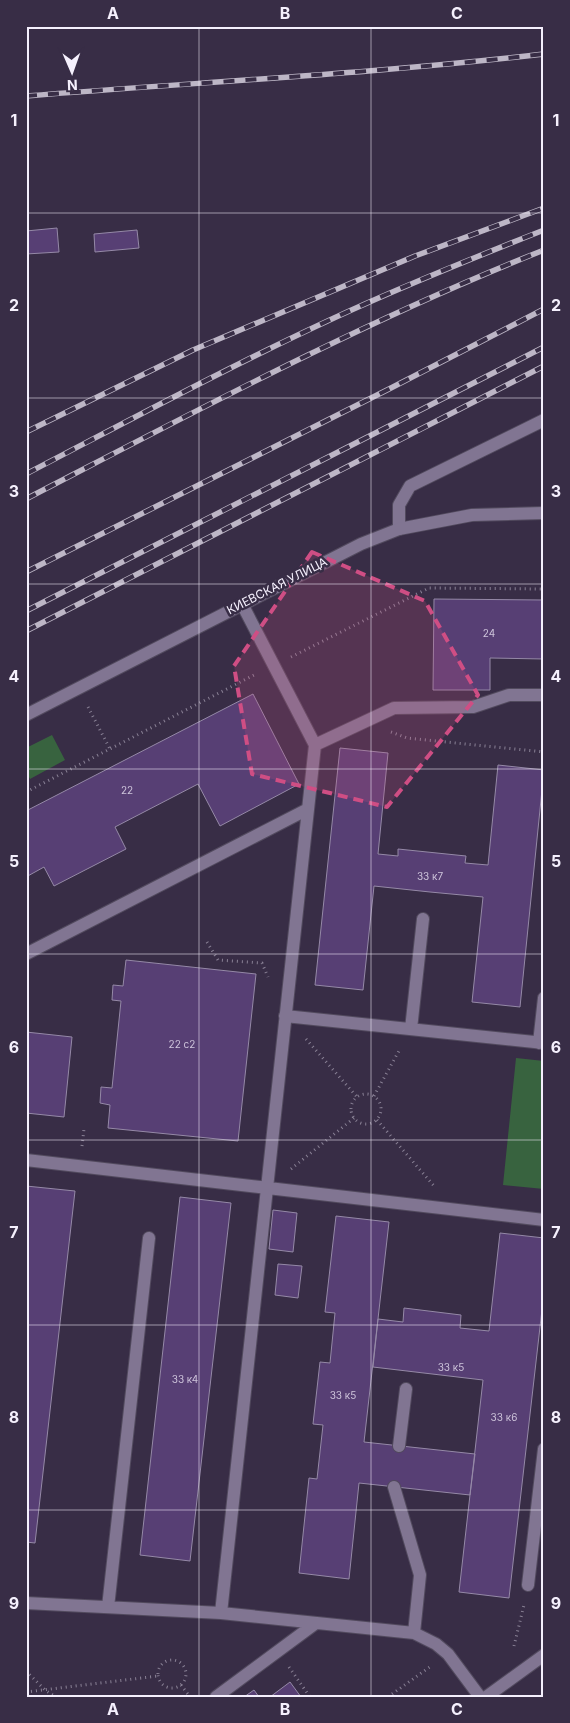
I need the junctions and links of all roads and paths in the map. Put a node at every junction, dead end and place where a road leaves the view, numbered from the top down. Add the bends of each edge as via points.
1 (544, 420) edge
2 (544, 513) edge
3 (398, 529) junction
4 (242, 604) junction
5 (544, 695) edge
6 (84, 699) dead end
7 (26, 715) edge
8 (365, 721) junction
9 (315, 745) junction
10 (110, 749) dead end
11 (544, 752) edge
12 (308, 809) junction
13 (423, 919) dead end
14 (207, 942) dead end
15 (26, 954) edge
16 (271, 984) dead end
17 (544, 998) edge
18 (285, 1016) junction
19 (411, 1029) junction
20 (541, 1043) edge
21 (374, 1096) junction
22 (357, 1097) junction
23 (354, 1118) junction
24 (376, 1120) junction
25 (26, 1160) edge
26 (267, 1188) junction
27 (454, 1209) junction
28 (544, 1220) edge
29 (149, 1238) dead end
30 (406, 1389) dead end
31 (399, 1446) dead end
32 (544, 1449) edge
33 (394, 1487) dead end
34 (528, 1585) joint
35 (26, 1603) edge
36 (108, 1608) junction
37 (221, 1612) junction
38 (316, 1623) junction
39 (414, 1633) junction
40 (514, 1646) dead end
41 (277, 1651) junction
42 (448, 1654) junction
43 (544, 1655) edge
44 (26, 1671) edge
45 (158, 1676) junction
46 (181, 1685) junction
47 (45, 1690) junction
48 (26, 1692) edge
49 (56, 1697) edge
50 (190, 1697) edge
51 (216, 1697) edge
52 (310, 1697) edge
53 (388, 1697) edge
54 (480, 1697) edge
55 (486, 1697) edge

1 - 3 street via 410,486 398,505
2 - 3 street, КИЕВСКАЯ УЛИЦА via 472,515
3 - 4 street, КИЕВСКАЯ УЛИЦА via 361,544
4 - 7 street, КИЕВСКАЯ УЛИЦА
4 - 9 street
5 - 8 street via 509,695 473,707 394,708
6 - 10 path
8 - 9 street
8 - 11 path via 407,738
9 - 12 street
12 - 15 street
12 - 18 street
13 - 19 street
14 - 16 path via 218,960 262,964
17 - 20 street
18 - 19 street
18 - 22 path
18 - 26 street
19 - 20 street
19 - 21 path
21 - 22 path
21 - 24 path via 380,1102 381,1110
22 - 23 path via 350,1108
23 - 24 path via 364,1124
23 - 26 path
24 - 27 path
25 - 26 street
26 - 27 street
26 - 37 street
27 - 28 street
29 - 36 street
30 - 31 street
32 - 34 street
33 - 39 street via 420,1575
34 - 40 path
35 - 36 street
36 - 37 street
37 - 38 street
38 - 39 street
38 - 41 street
39 - 42 street
41 - 51 street
41 - 52 path
42 - 53 path
42 - 54 street
43 - 55 street
44 - 47 path
45 - 46 path via 167,1687
45 - 46 path via 164,1662 170,1659 178,1661 186,1672
45 - 47 path
46 - 50 path
47 - 48 path
47 - 49 path

